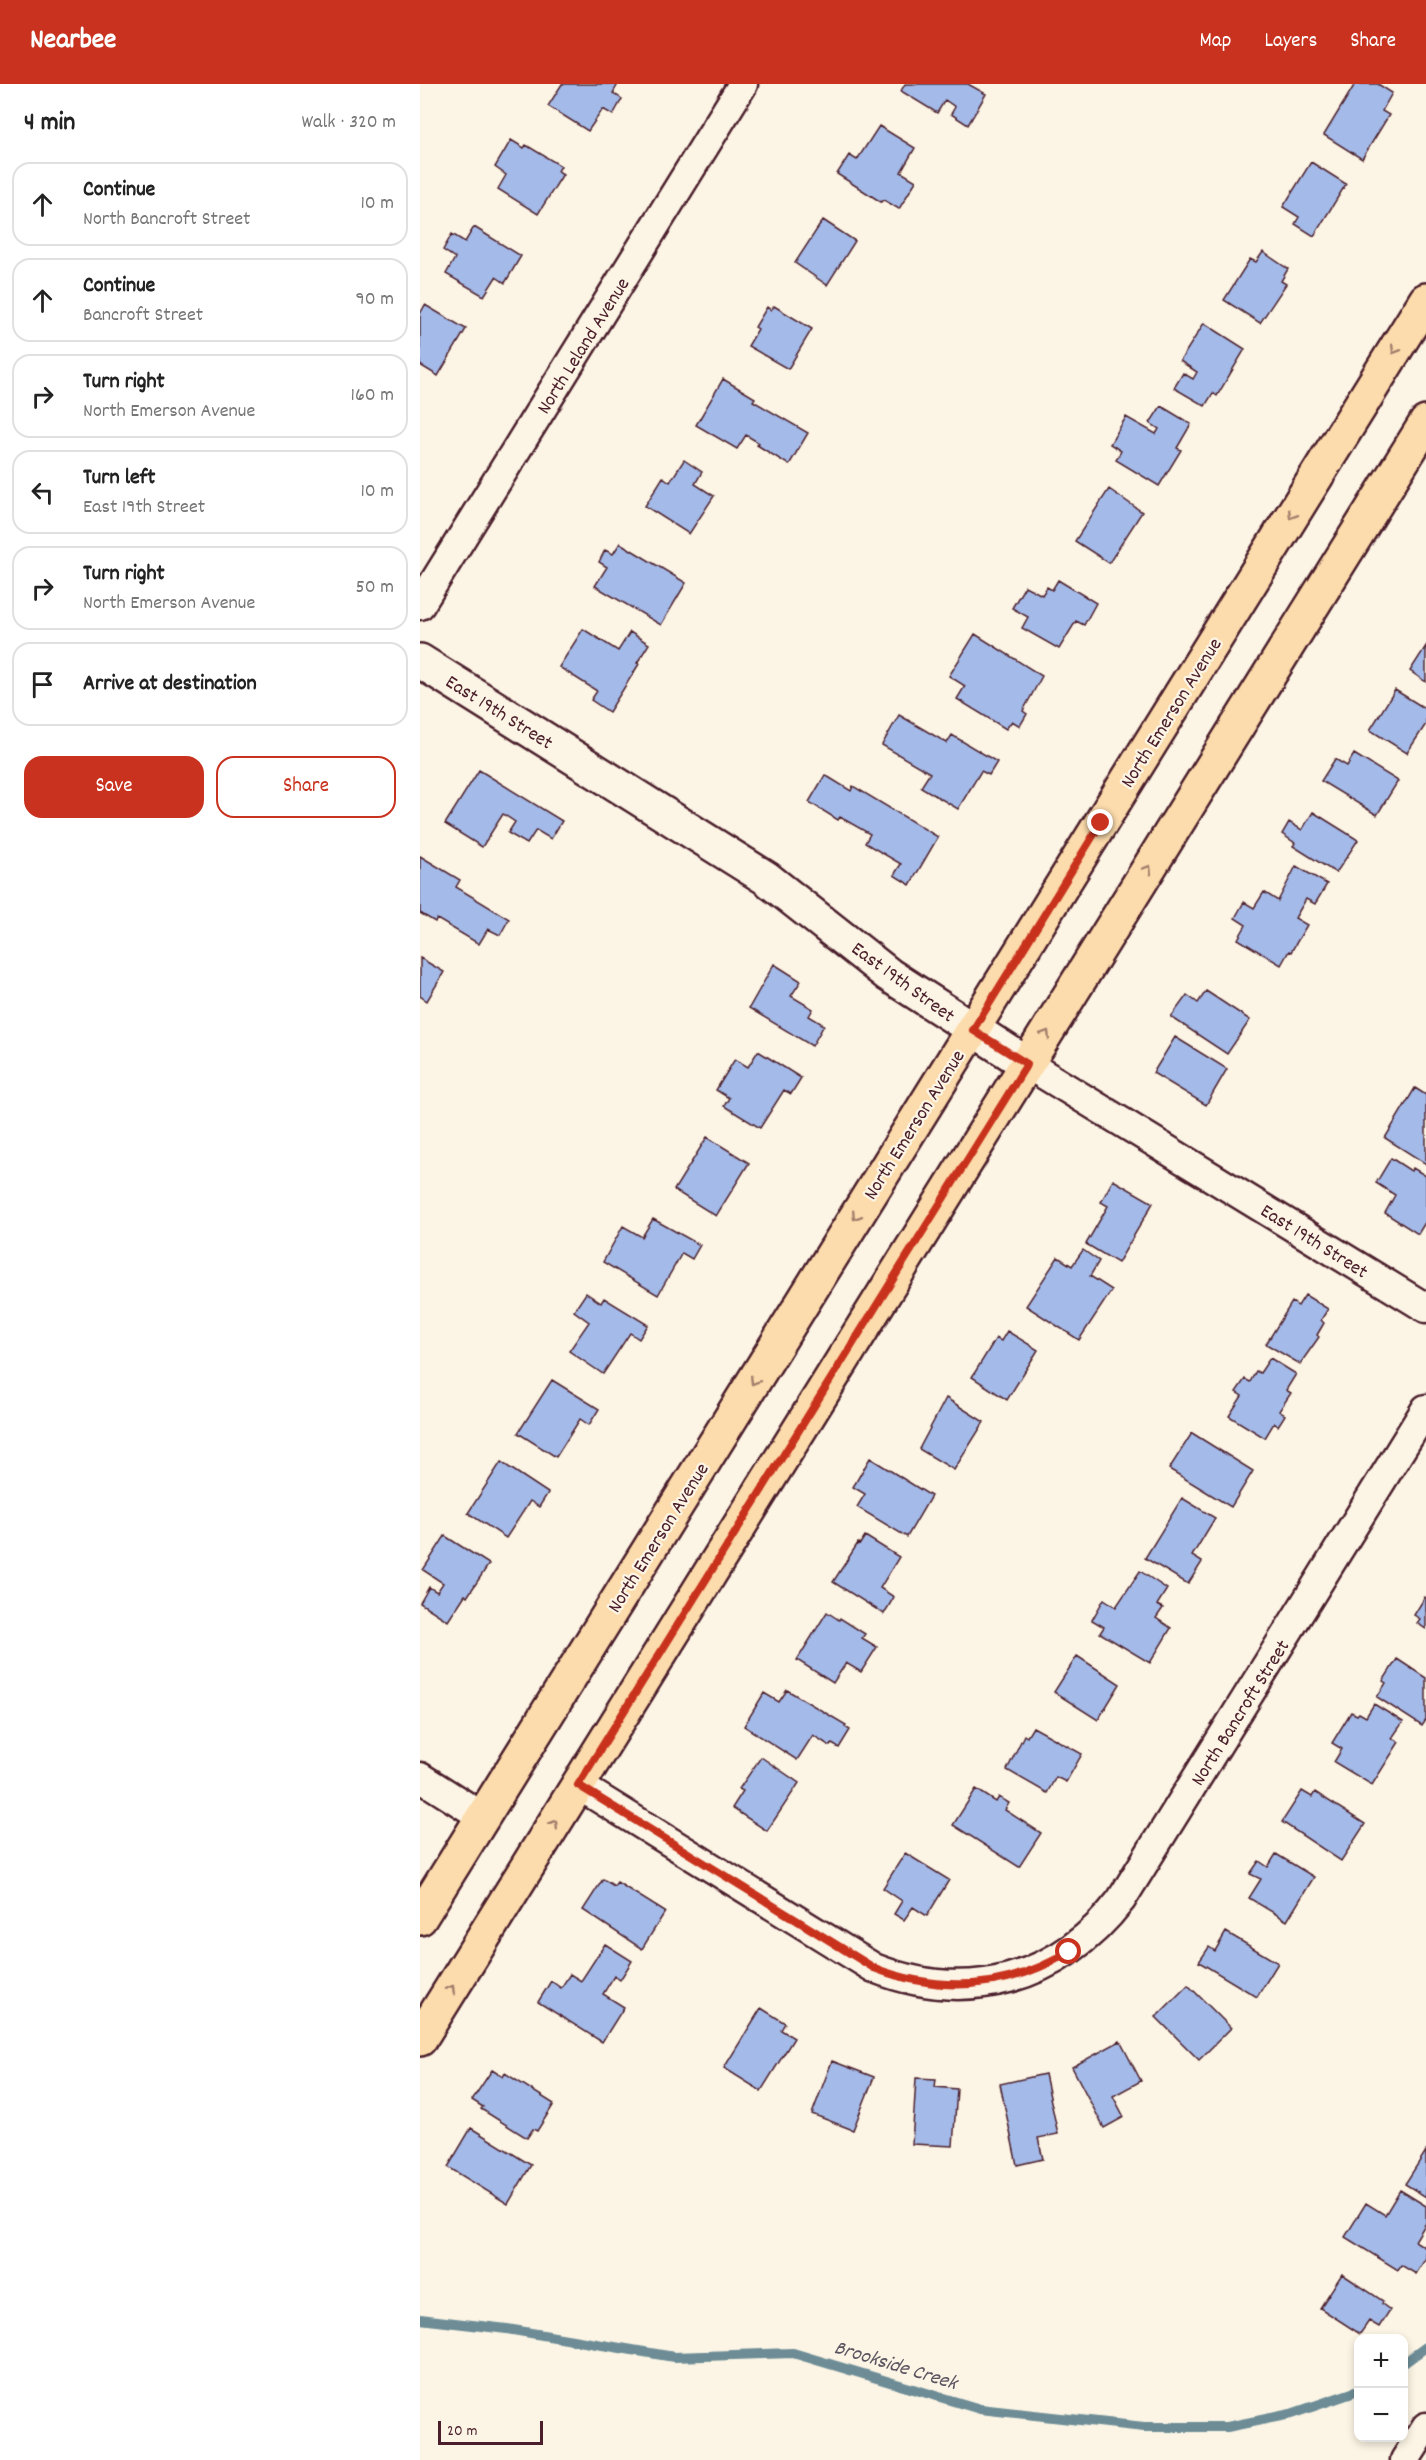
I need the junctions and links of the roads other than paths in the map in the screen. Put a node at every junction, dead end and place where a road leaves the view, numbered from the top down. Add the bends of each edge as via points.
1 (743, 84) edge
2 (1426, 300) edge
3 (1426, 423) edge
4 (420, 606) edge
5 (420, 661) edge
6 (973, 1030) junction
7 (1027, 1064) junction
8 (1426, 1308) edge
9 (1426, 1409) edge
10 (420, 1777) edge
11 (578, 1785) junction
12 (483, 1817) junction
13 (420, 1918) edge
14 (420, 2039) edge
15 (1426, 2427) edge
16 (1405, 2460) edge

1 - 4 street, North Leland Avenue
2 -> 6 main road, North Emerson Avenue
7 -> 3 main road
5 - 6 street, East 19th Street via 787,892 889,975
6 - 7 street, East 19th Street
6 -> 12 main road, North Emerson Avenue
7 - 8 street, East 19th Street
7 - 11 main road
9 - 11 street, North Bancroft Street via 1121,1900 1097,1928 1069,1952 1044,1966 971,1986 929,1984 874,1968
10 - 12 street
14 -> 11 main road
12 - 13 main road, North Emerson Avenue
15 - 16 street

